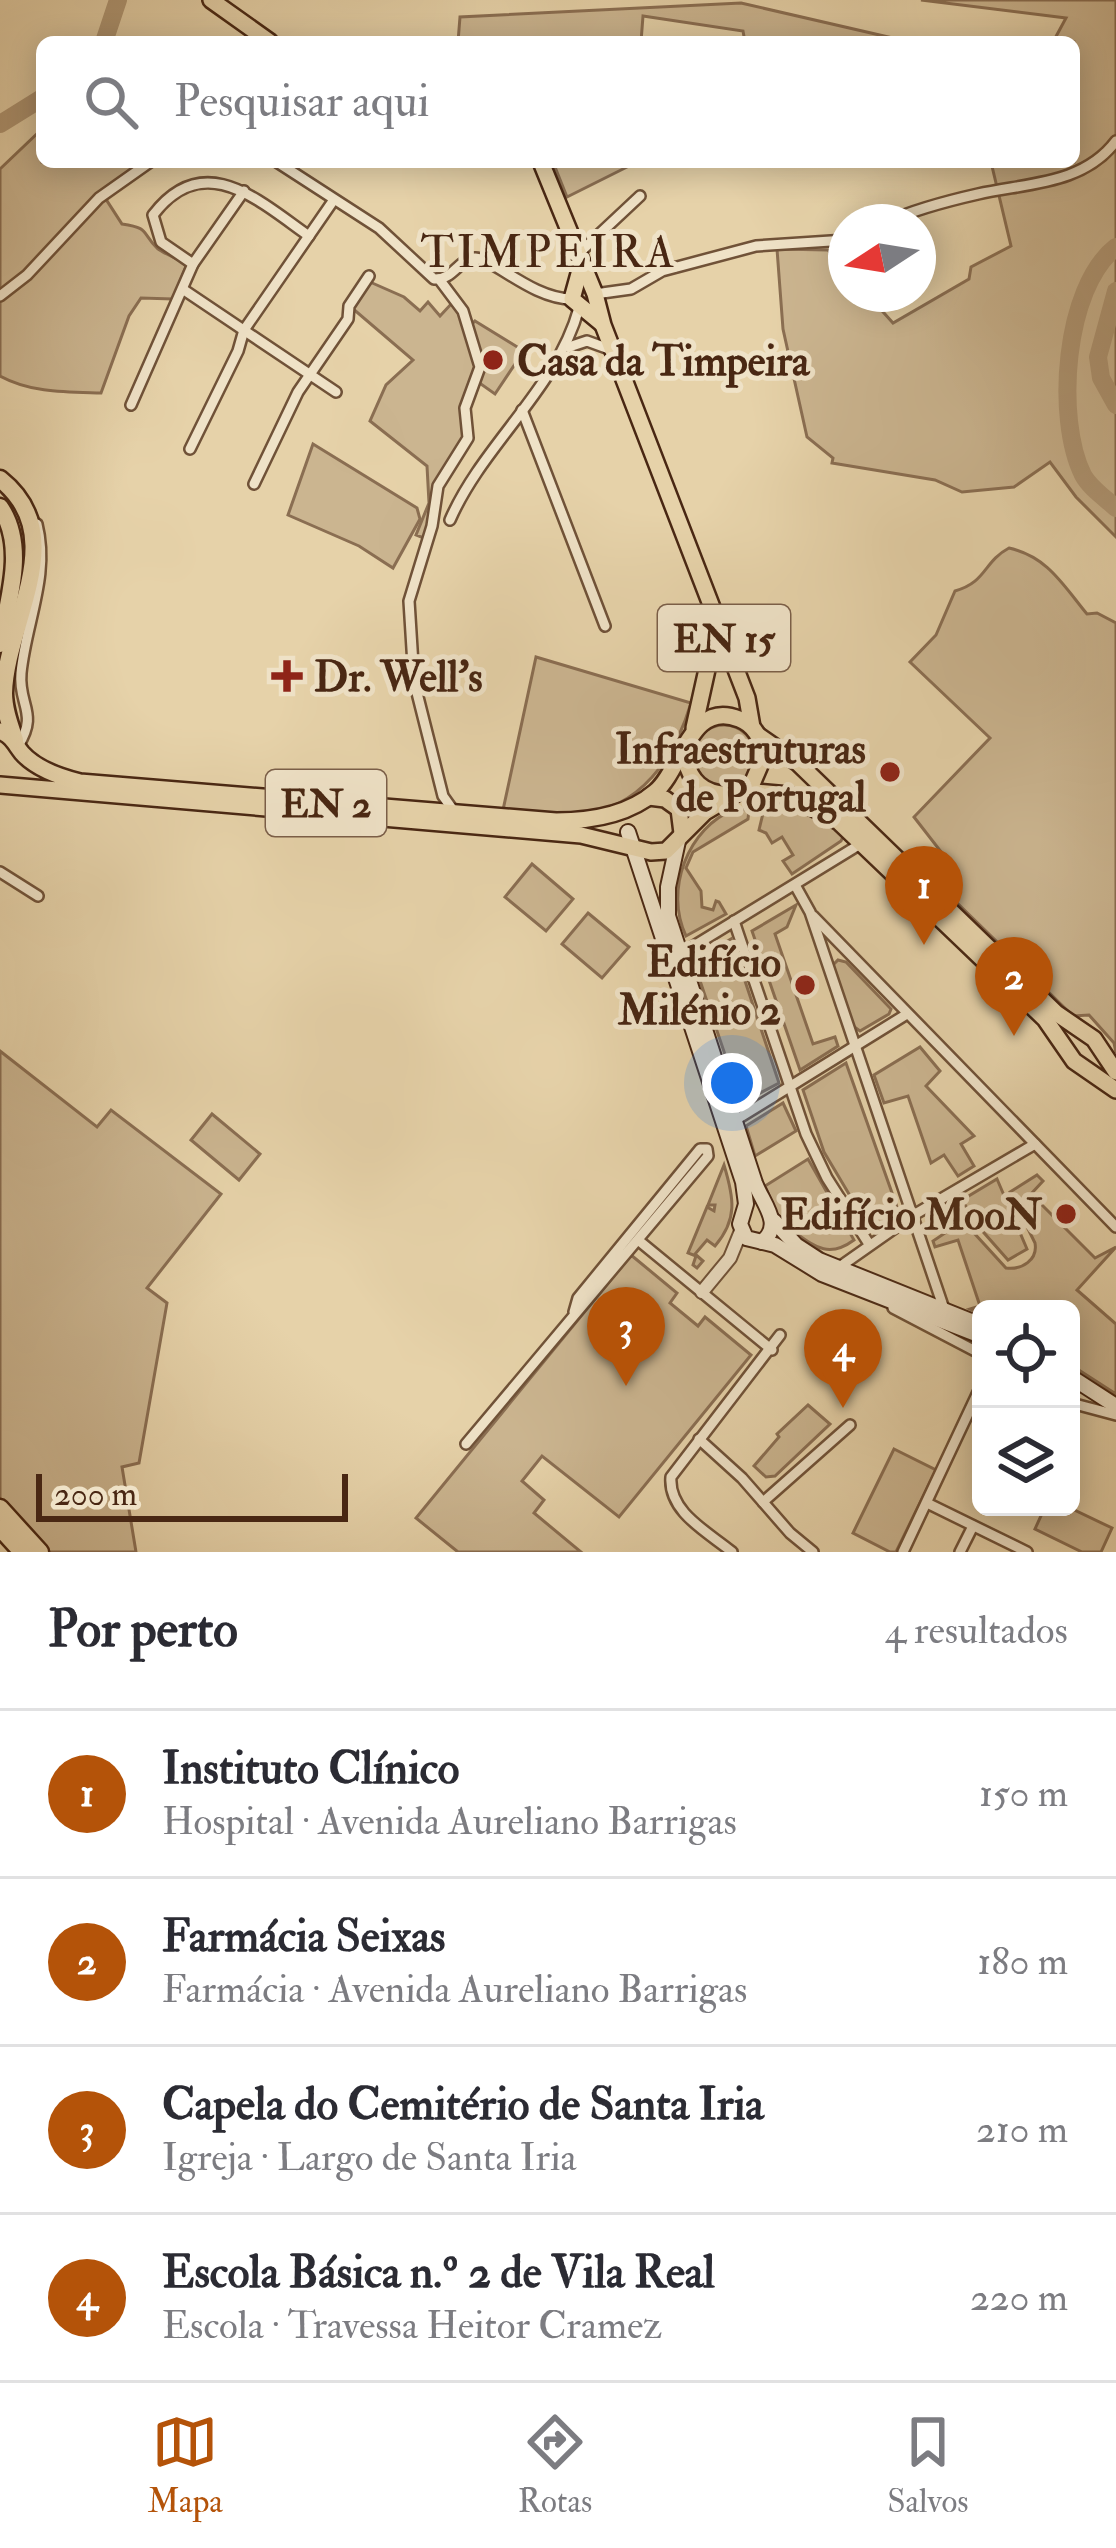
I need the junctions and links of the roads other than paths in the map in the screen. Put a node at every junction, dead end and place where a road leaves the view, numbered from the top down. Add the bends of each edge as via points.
1 (211, 0) edge
2 (247, 36) edge
3 (1116, 141) edge
4 (142, 168) edge
5 (285, 168) edge
6 (543, 168) edge
7 (1079, 168) edge
8 (1080, 168) edge
9 (244, 191) junction
10 (640, 196) dead end
11 (332, 201) junction
12 (936, 207) edge
13 (309, 236) junction
14 (828, 241) edge
15 (579, 260) junction
16 (194, 264) junction
17 (369, 277) dead end
18 (439, 280) junction
19 (184, 290) junction
20 (0, 296) edge
21 (585, 297) junction
22 (244, 330) junction
23 (565, 350) junction
24 (615, 355) junction
25 (310, 375) junction
26 (336, 392) dead end
27 (130, 405) dead end
28 (522, 410) junction
29 (190, 449) dead end
30 (0, 475) edge
31 (254, 484) dead end
32 (0, 507) edge
33 (450, 520) dead end
34 (691, 550) junction
35 (605, 626) dead end
36 (0, 644) edge
37 (746, 695) junction
38 (755, 732) junction
39 (690, 738) junction
40 (13, 742) edge
41 (782, 749) junction
42 (440, 779) junction
43 (0, 784) edge
44 (739, 792) junction
45 (643, 800) junction
46 (424, 812) junction
47 (459, 814) junction
48 (680, 837) junction
49 (605, 839) junction
50 (634, 843) junction
51 (862, 843) junction
52 (0, 872) edge
53 (641, 875) junction
54 (795, 885) junction
55 (38, 896) dead end
56 (810, 912) junction
57 (734, 921) junction
58 (679, 955) junction
59 (907, 1013) junction
60 (1100, 1047) junction
61 (1065, 1048) junction
62 (855, 1049) junction
63 (1116, 1072) edge
64 (789, 1088) junction
65 (1116, 1090) edge
66 (734, 1120) junction
67 (1035, 1144) junction
68 (744, 1214) junction
69 (770, 1215) junction
70 (912, 1216) junction
71 (1116, 1227) edge
72 (752, 1238) junction
73 (638, 1240) junction
74 (869, 1244) junction
75 (838, 1268) junction
76 (856, 1288) junction
77 (702, 1292) junction
78 (944, 1309) junction
79 (574, 1312) junction
80 (972, 1321) edge
81 (972, 1333) edge
82 (780, 1335) dead end
83 (972, 1349) edge
84 (772, 1350) junction
85 (1080, 1384) edge
86 (1080, 1392) edge
87 (1080, 1405) edge
88 (972, 1406) edge
89 (1116, 1412) edge
90 (850, 1425) dead end
91 (699, 1438) junction
92 (466, 1444) dead end
93 (763, 1502) junction
94 (927, 1503) junction
95 (0, 1508) edge
96 (973, 1526) junction
97 (0, 1528) edge
98 (22, 1552) edge
99 (40, 1552) edge
100 (732, 1552) edge
101 (813, 1552) edge
102 (903, 1552) edge
103 (960, 1552) edge
104 (1028, 1552) edge

1 - 2 main road
3 - 8 street
4 - 20 street via 99,198
5 - 11 street
6 - 15 main road
7 - 12 street via 1044,184
9 - 13 street
9 - 16 street
9 - 16 street via 204,181 155,211 161,242
10 - 15 street
11 - 13 street
11 - 18 street via 379,228
13 - 22 street
14 - 21 street via 756,246
15 - 21 main road
16 - 19 street
17 - 25 street
18 - 21 street via 480,258 541,294
18 - 42 street via 463,311 480,369 465,408 468,438 441,480 410,594 416,687
19 - 22 street
19 - 27 street
21 - 23 street
21 - 24 main road, EN 15
22 - 25 street
22 - 29 street
23 - 24 street via 587,341
23 - 28 street
24 - 34 main road, EN 15
25 - 26 street
25 - 31 street
28 - 33 street
28 - 35 street
30 - 40 highway via 34,532 4,690
32 - 36 highway via 14,555
34 - 37 main road, EN 15
34 - 39 main road, EN 15 via 710,631
37 - 38 main road, EN 15
37 - 41 main road
38 - 39 main road via 736,717 717,716
38 - 41 main road
38 - 44 main road via 762,766
39 - 44 main road via 685,761 696,783 718,795
39 - 45 main road via 668,778
40 - 43 main road, EN 2 via 15,774
40 - 46 main road, EN 2 via 53,773 85,782
41 - 60 main road
42 - 46 street
42 - 47 street via 446,803
43 - 49 main road, EN 2
44 - 48 main road, EN 2
44 - 51 main road via 802,800
45 - 47 main road, EN 2 via 573,821
45 - 48 main road via 673,803
45 - 50 main road via 628,817
46 - 47 main road, EN 2
48 - 50 main road, EN 2 via 666,850
48 - 58 main road via 667,905
49 - 50 main road, EN 2
49 - 53 main road via 626,850
50 - 53 main road
51 - 54 street
51 - 61 main road via 1045,1019
52 - 55 street
53 - 68 main road via 742,1182
54 - 56 street
54 - 57 street
56 - 59 street
56 - 62 street
57 - 58 street
57 - 64 street
58 - 66 main road
59 - 62 street
59 - 67 street
60 - 61 main road via 1091,1063
60 - 63 main road
61 - 65 main road
62 - 64 street
62 - 70 street
64 - 66 street
64 - 74 street via 815,1154
66 - 69 main road
67 - 70 street
67 - 71 street
68 - 69 main road via 758,1208
68 - 72 main road
69 - 72 main road via 773,1229
69 - 75 main road via 796,1245
70 - 74 street
70 - 78 street
72 - 76 main road
72 - 77 street
73 - 77 street
73 - 79 street
73 - 79 street via 708,1156 706,1148
74 - 75 street
75 - 78 main road
76 - 81 main road
76 - 83 street
77 - 84 street
78 - 80 main road
79 - 92 street
82 - 84 street
84 - 91 street
85 - 89 main road
86 - 89 main road
87 - 89 street
88 - 94 street
90 - 93 street
91 - 93 street
91 - 100 street via 670,1484 676,1502
93 - 101 street
94 - 96 street
94 - 102 street
95 - 99 highway
96 - 103 street
96 - 104 street
97 - 98 highway

